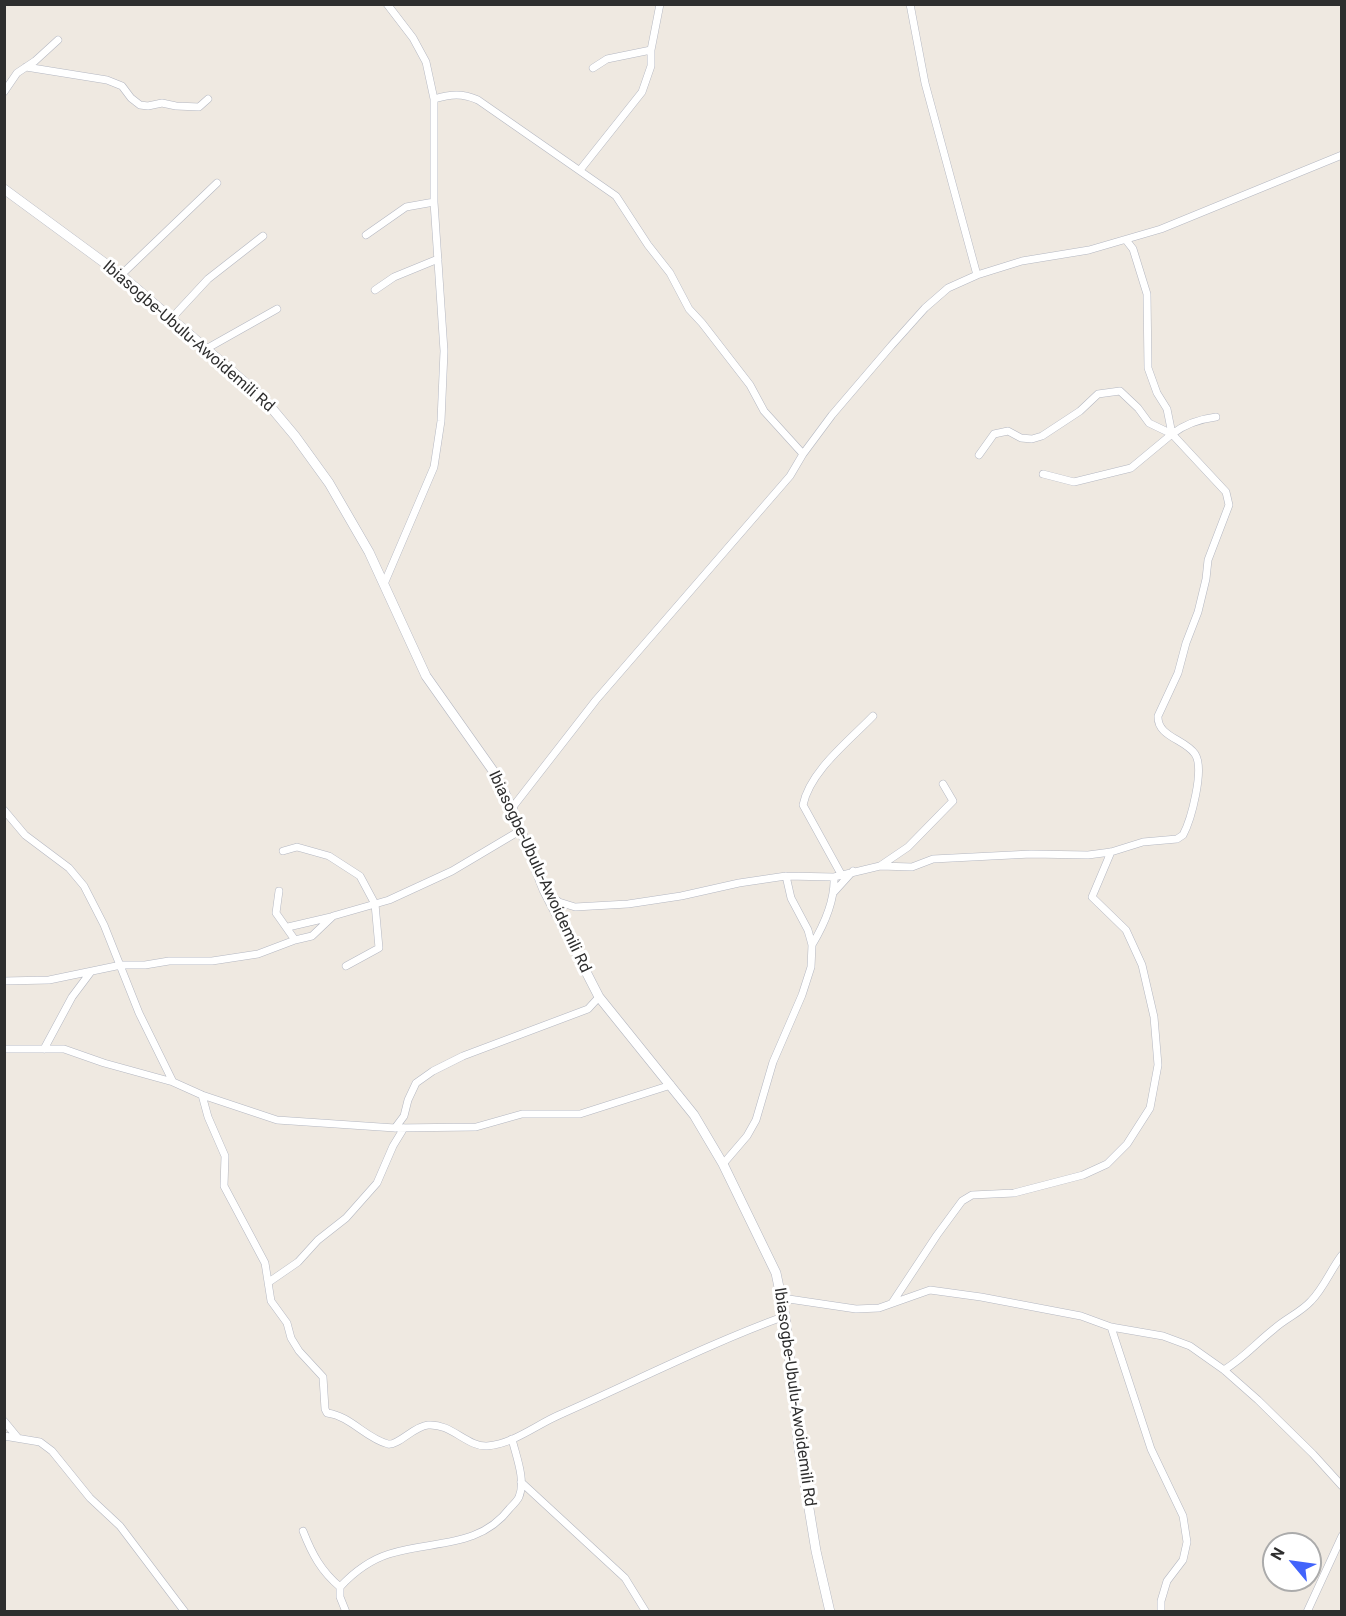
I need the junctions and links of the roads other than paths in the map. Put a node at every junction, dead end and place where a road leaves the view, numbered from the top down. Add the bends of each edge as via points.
1 (387, 4) edge
2 (660, 4) edge
3 (910, 4) edge
4 (58, 40) dead end
5 (651, 50) junction
6 (26, 67) junction
7 (593, 68) dead end
8 (4, 92) edge
9 (208, 99) dead end
10 (434, 99) junction
11 (1341, 155) edge
12 (580, 170) junction
13 (217, 183) dead end
14 (4, 189) edge
15 (434, 202) junction
16 (366, 235) dead end
17 (263, 236) dead end
18 (1126, 240) junction
19 (438, 259) junction
20 (121, 275) junction
21 (977, 275) junction
22 (375, 290) dead end
23 (277, 309) dead end
24 (170, 320) junction
25 (206, 349) junction
26 (1216, 417) dead end
27 (1172, 434) junction
28 (802, 454) junction
29 (979, 455) dead end
30 (1043, 474) dead end
31 (384, 585) junction
32 (873, 716) dead end
33 (943, 783) dead end
34 (512, 808) junction
35 (4, 810) edge
36 (520, 830) junction
37 (283, 850) dead end
38 (1111, 852) junction
39 (880, 866) junction
40 (853, 871) junction
41 (786, 876) junction
42 (838, 876) junction
43 (544, 890) junction
44 (279, 891) dead end
45 (834, 892) junction
46 (375, 904) junction
47 (571, 906) junction
48 (556, 915) junction
49 (333, 916) junction
50 (288, 927) junction
51 (295, 940) junction
52 (812, 945) junction
53 (121, 965) junction
54 (346, 966) dead end
55 (90, 973) junction
56 (4, 981) edge
57 (599, 997) junction
58 (4, 1049) edge
59 (44, 1049) junction
60 (172, 1082) junction
61 (671, 1085) junction
62 (202, 1095) junction
63 (395, 1128) junction
64 (404, 1128) junction
65 (723, 1164) junction
66 (1341, 1255) edge
67 (270, 1282) junction
68 (782, 1298) junction
69 (892, 1303) junction
70 (785, 1316) junction
71 (1111, 1327) junction
72 (1224, 1370) junction
73 (4, 1421) edge
74 (4, 1436) edge
75 (18, 1438) junction
76 (513, 1439) junction
77 (521, 1482) junction
78 (1341, 1486) edge
79 (303, 1531) dead end
80 (1341, 1536) edge
81 (340, 1587) junction
82 (185, 1611) edge
83 (346, 1611) edge
84 (646, 1611) edge
85 (830, 1611) edge
86 (1161, 1611) edge
87 (1307, 1611) edge

1 - 10 street via 426,62
2 - 5 street
3 - 21 street via 925,83
4 - 6 street
5 - 7 street via 607,59
5 - 12 street via 651,66 642,92
6 - 8 street
6 - 9 street via 107,80 122,86 140,105 200,107
10 - 12 street via 453,94 478,100
10 - 15 street
11 - 18 street
12 - 28 street via 616,196 670,273 689,309 750,386 764,411
13 - 20 street
14 - 20 street, Ibiasogbe-Ubulu-Awoidemili Rd
15 - 16 street via 406,207
15 - 19 street
17 - 24 street via 208,279
18 - 21 street via 1022,261
18 - 27 street via 1133,249 1147,294 1148,368 1167,409
19 - 22 street via 394,277
19 - 31 street via 444,351 441,422 434,467
20 - 24 street, Ibiasogbe-Ubulu-Awoidemili Rd
21 - 28 street via 948,288 919,314
23 - 25 street
24 - 25 street, Ibiasogbe-Ubulu-Awoidemili Rd
25 - 31 street, Ibiasogbe-Ubulu-Awoidemili Rd via 264,399 295,436 329,483
26 - 27 street via 1201,419
27 - 29 street via 1149,423 1120,391 1098,394 1042,436 1021,438 1008,431 994,435
27 - 30 street via 1131,468 1074,482
27 - 38 street via 1226,492 1229,502 1208,560 1196,619 1158,716 1162,729 1197,757 1199,784 1181,837 1143,842
28 - 34 street via 790,476 596,700
31 - 34 street, Ibiasogbe-Ubulu-Awoidemili Rd via 426,676 496,775
32 - 42 street via 826,764 806,793 803,805
33 - 39 street via 953,801 908,847
34 - 36 street, Ibiasogbe-Ubulu-Awoidemili Rd
35 - 53 street via 25,835 69,868 84,886
36 - 43 street, Ibiasogbe-Ubulu-Awoidemili Rd
36 - 46 street via 452,871
37 - 46 street via 297,847 329,856 360,876
38 - 39 street via 933,859 912,867
38 - 69 street via 1092,897 1126,930 1142,965 1154,1017 1158,1065 1150,1108 1127,1144 1107,1164 1083,1175 1014,1193 972,1195 962,1201
39 - 40 street
40 - 42 street
40 - 45 street
41 - 42 street
41 - 47 street via 639,903
41 - 52 street via 791,898
42 - 45 street
43 - 47 street
43 - 48 street, Ibiasogbe-Ubulu-Awoidemili Rd
44 - 50 street via 276,913
45 - 52 street
46 - 49 street
46 - 54 street via 379,948
47 - 48 street
48 - 57 street, Ibiasogbe-Ubulu-Awoidemili Rd
49 - 50 street
49 - 51 street via 312,936
50 - 51 street
51 - 53 street via 258,954 212,961
52 - 65 street via 811,967 772,1062 756,1120
53 - 55 street
53 - 60 street
55 - 56 street via 49,980
55 - 59 street
57 - 61 street, Ibiasogbe-Ubulu-Awoidemili Rd
57 - 63 street via 588,1009 433,1071 416,1083 404,1116
58 - 59 street
59 - 60 street via 64,1049
60 - 62 street
61 - 64 street via 580,1114 522,1114 476,1127
61 - 65 street, Ibiasogbe-Ubulu-Awoidemili Rd
62 - 63 street via 277,1120
62 - 67 street via 225,1156 224,1186 265,1263
63 - 64 street
64 - 67 street via 377,1183 346,1218
65 - 68 street, Ibiasogbe-Ubulu-Awoidemili Rd via 776,1274
66 - 72 street via 1301,1311 1288,1317
67 - 76 street via 271,1301 287,1323 291,1338 323,1377 327,1413 344,1418 388,1444 395,1444 426,1425 446,1427 481,1445
68 - 69 street via 856,1309
68 - 70 street, Ibiasogbe-Ubulu-Awoidemili Rd
69 - 71 street via 930,1290 1081,1316
70 - 76 street via 659,1369
70 - 85 street, Ibiasogbe-Ubulu-Awoidemili Rd via 799,1448
71 - 72 street via 1163,1336 1190,1346
71 - 86 street via 1151,1449 1183,1516 1183,1560 1167,1581
72 - 78 street via 1305,1446
73 - 75 street
74 - 75 street
75 - 82 street via 40,1442 52,1451 90,1498 120,1526
76 - 77 street
77 - 81 street via 519,1498 491,1528 451,1543 387,1554 365,1565
77 - 84 street via 625,1578
79 - 81 street via 313,1556
80 - 87 street
81 - 83 street

